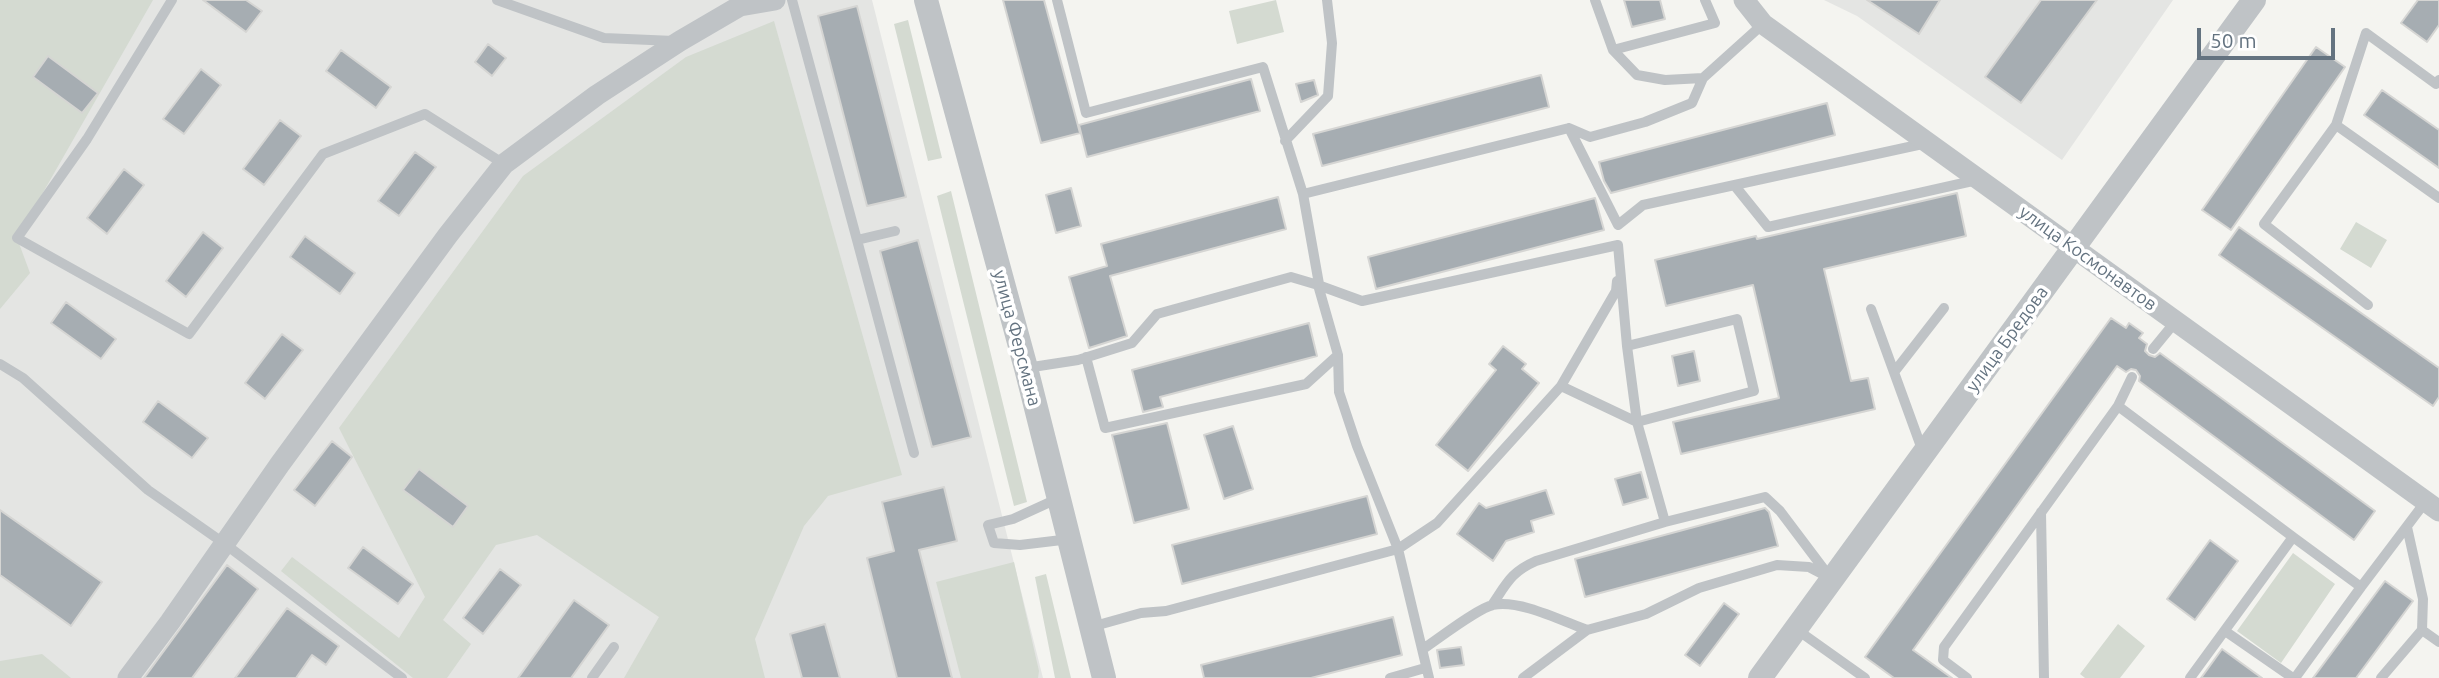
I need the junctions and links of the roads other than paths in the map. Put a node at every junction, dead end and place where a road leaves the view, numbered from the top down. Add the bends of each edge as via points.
1 (172, 0) edge
2 (497, 0) edge
3 (775, 0) edge
4 (792, 0) edge
5 (926, 0) edge
6 (1057, 0) edge
7 (1327, 0) edge
8 (1595, 0) edge
9 (1705, 0) edge
10 (1744, 0) edge
11 (2254, 0) edge
12 (1763, 24) junction
13 (680, 41) junction
14 (1613, 50) junction
15 (1703, 78) junction
16 (2439, 80) edge
17 (2336, 125) junction
18 (1569, 128) junction
19 (1285, 141) junction
20 (1928, 142) junction
21 (504, 164) junction
22 (1980, 180) junction
23 (1735, 186) junction
24 (1303, 194) junction
25 (2439, 198) edge
26 (1618, 225) junction
27 (895, 231) dead end
28 (857, 240) junction
29 (1618, 245) junction
30 (2074, 248) junction
31 (1319, 284) junction
32 (2368, 306) dead end
33 (1944, 308) dead end
34 (1871, 309) dead end
35 (2176, 321) junction
36 (1627, 346) junction
37 (2153, 349) dead end
38 (1338, 355) junction
39 (1086, 357) junction
40 (0, 364) edge
41 (1026, 368) junction
42 (1895, 371) junction
43 (2132, 377) dead end
44 (1561, 386) junction
45 (2118, 406) junction
46 (1637, 422) junction
47 (914, 453) dead end
48 (1924, 455) junction
49 (1059, 498) junction
50 (2432, 506) edge
51 (2041, 512) junction
52 (1665, 522) junction
53 (2407, 527) junction
54 (2293, 537) junction
55 (1070, 539) junction
56 (225, 544) junction
57 (1398, 548) junction
58 (1832, 580) junction
59 (2361, 587) junction
60 (1492, 605) junction
61 (1091, 627) junction
62 (1796, 629) junction
63 (1587, 630) junction
64 (2422, 630) junction
65 (2224, 631) junction
66 (2439, 642) edge
67 (614, 647) dead end
68 (1423, 649) junction
69 (1427, 673) edge
70 (128, 678) edge
71 (402, 678) edge
72 (592, 678) edge
73 (1104, 678) edge
74 (1390, 678) edge
75 (1523, 678) edge
76 (1760, 678) edge
77 (1865, 678) edge
78 (1967, 678) edge
79 (2044, 678) edge
80 (2190, 678) edge
81 (2294, 678) edge
82 (2381, 678) edge

1 - 21 lane via 87,139 17,238 189,334 323,154 425,114
2 - 13 lane via 604,38
3 - 13 street via 740,6
4 - 28 lane
5 - 41 street, улица Ферсмана
6 - 19 lane via 1086,113 1263,67
7 - 19 lane via 1332,43 1328,96
8 - 14 lane
9 - 14 lane via 1716,23
10 - 12 street, улица Космонавтов
11 - 30 street, улица Бредова
12 - 15 lane
12 - 20 street, улица Космонавтов
13 - 21 street
14 - 15 lane via 1637,75 1665,80
15 - 18 lane via 1692,103 1645,122 1590,137
16 - 17 lane via 2436,85 2366,33
17 - 25 lane
17 - 32 lane via 2264,224
18 - 24 lane
18 - 26 lane
19 - 24 lane
20 - 22 street, улица Космонавтов
20 - 23 lane
21 - 56 street
22 - 23 lane via 1768,227
22 - 30 street, улица Космонавтов
23 - 26 lane via 1643,205
24 - 31 lane
26 - 29 lane
27 - 28 lane
28 - 47 lane
29 - 31 lane via 1362,301
29 - 36 lane
29 - 44 lane via 1616,291
30 - 35 street, улица Космонавтов
30 - 48 street, улица Бредова
31 - 38 lane
31 - 39 lane via 1291,277 1157,314 1132,344
33 - 42 lane
34 - 42 lane
35 - 37 lane
35 - 50 street, улица Космонавтов
36 - 46 lane
36 - 46 lane via 1737,319 1754,391
38 - 39 lane via 1306,384 1105,428
38 - 57 lane via 1339,392
39 - 41 lane
40 - 56 lane via 23,378 148,490
41 - 49 street, улица Ферсмана
42 - 48 lane
43 - 45 lane
44 - 46 lane
44 - 57 lane via 1437,523
45 - 51 lane
45 - 54 lane
46 - 52 lane
48 - 58 street, улица Бредова
49 - 55 street, улица Ферсмана
49 - 55 lane via 988,525 994,543
50 - 53 lane
51 - 78 lane via 1944,647 1943,660
51 - 79 lane
52 - 58 lane via 1765,497
52 - 60 lane via 1520,568
53 - 59 lane
53 - 64 lane via 2423,599
54 - 59 lane
54 - 65 lane
55 - 61 street, улица Ферсмана
56 - 70 street
56 - 71 lane
57 - 61 lane
57 - 68 lane
58 - 62 street, улица Бредова
58 - 63 lane via 1809,567 1777,565 1699,588 1646,614
59 - 81 lane
60 - 63 lane via 1526,607
60 - 68 lane
61 - 73 street, улица Ферсмана
62 - 76 street, улица Бредова
62 - 77 lane
63 - 75 lane
64 - 66 lane
64 - 82 lane
65 - 80 lane
65 - 81 lane
67 - 72 lane
68 - 69 lane
69 - 74 lane

